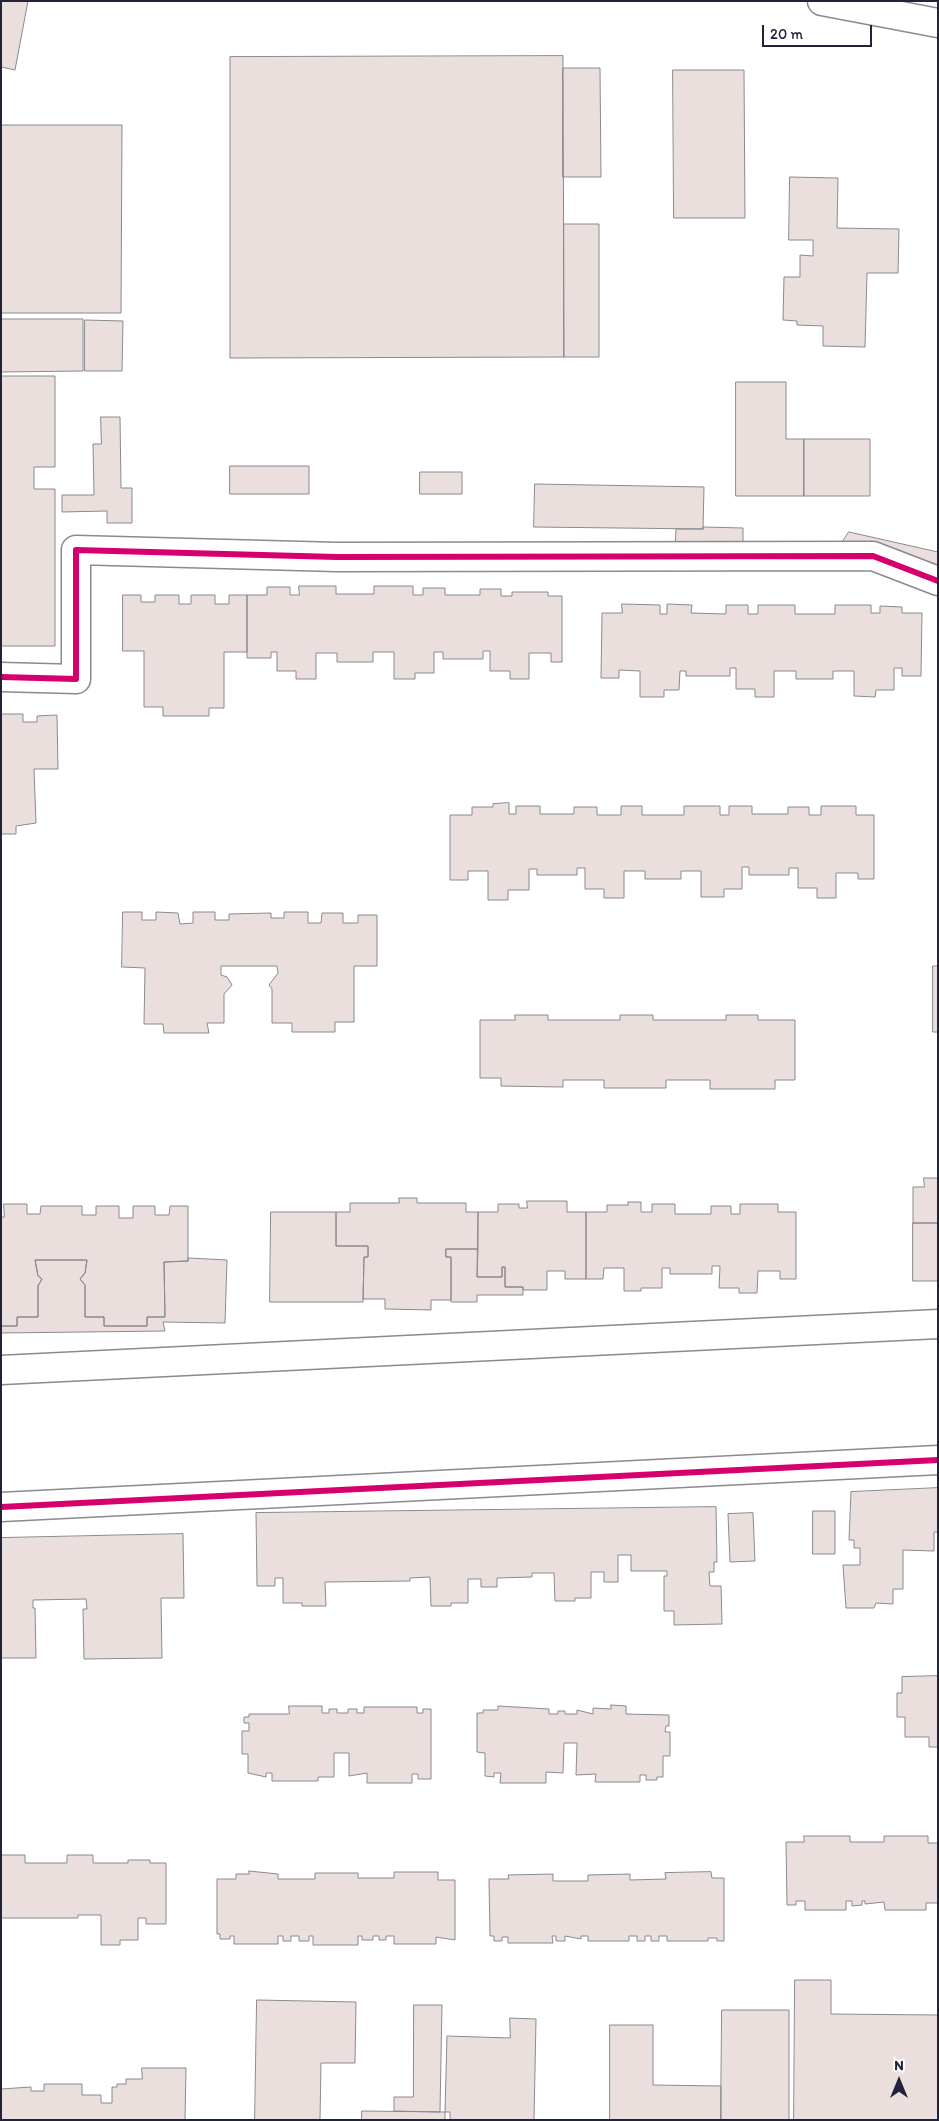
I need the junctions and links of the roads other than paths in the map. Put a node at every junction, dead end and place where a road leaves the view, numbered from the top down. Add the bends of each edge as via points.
1 (822, 1) edge
2 (938, 23) edge
3 (938, 581) edge
4 (1, 678) edge
5 (938, 1324) edge
6 (1, 1370) edge
7 (938, 1460) edge
8 (1, 1507) edge

1 - 2 street
3 - 4 street via 873,556 337,557 76,550 76,679
5 - 6 street
7 - 8 street

